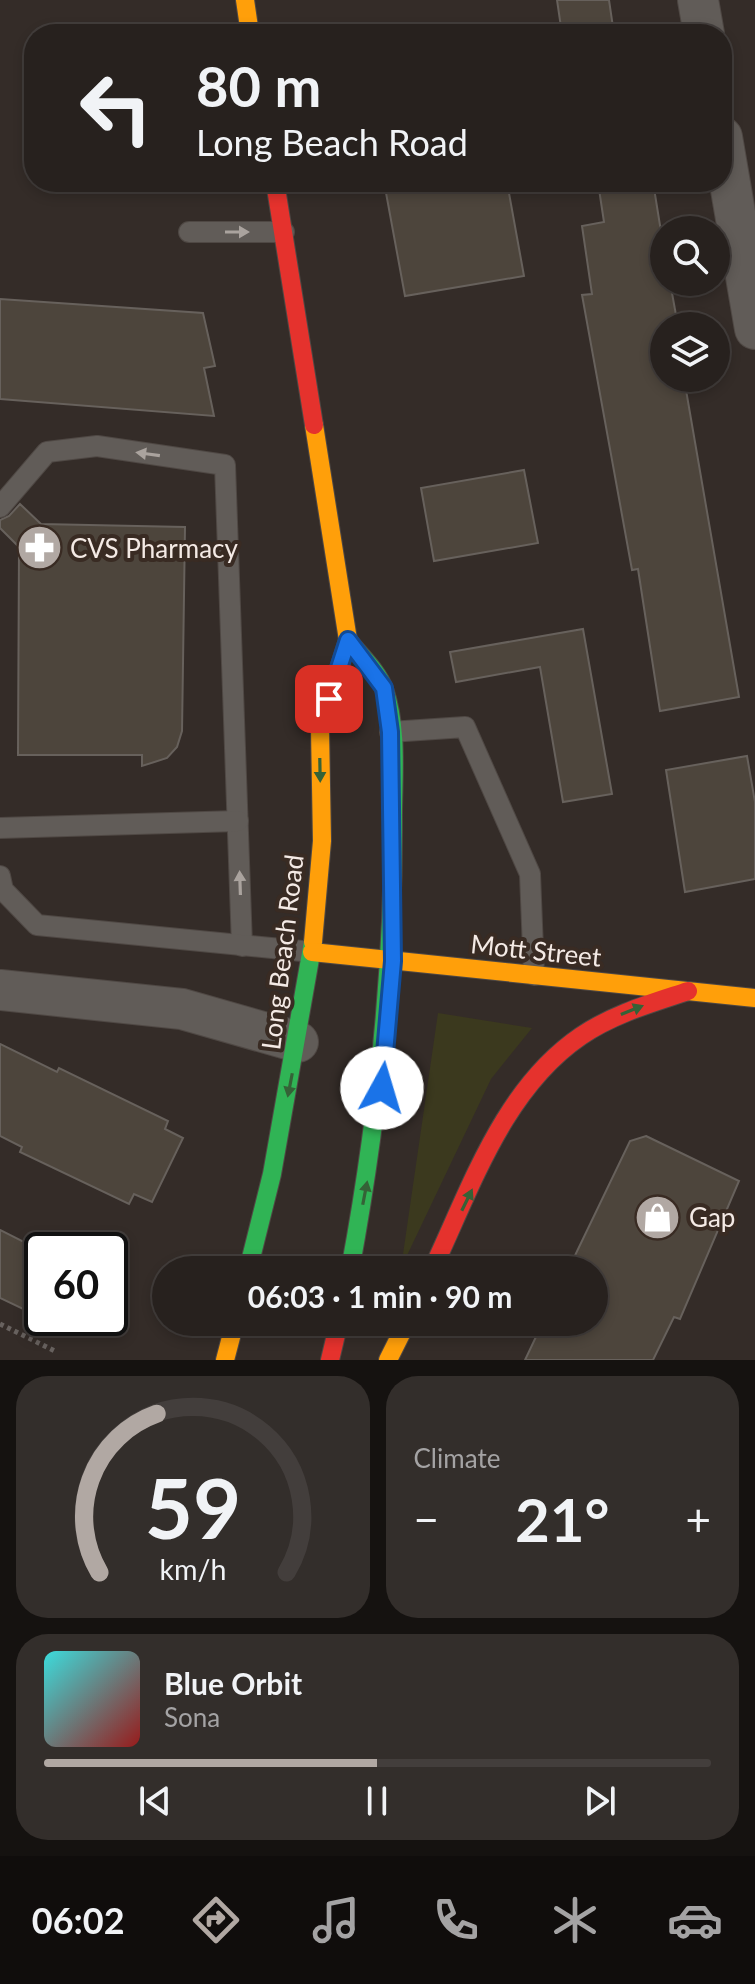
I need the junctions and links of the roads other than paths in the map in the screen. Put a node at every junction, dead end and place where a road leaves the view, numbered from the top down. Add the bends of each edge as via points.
1 (245, 0) edge
2 (698, 0) edge
3 (249, 24) edge
4 (702, 24) edge
5 (277, 192) edge
6 (731, 192) edge
7 (189, 232) dead end
8 (284, 232) junction
9 (755, 329) edge
10 (0, 507) edge
11 (348, 640) junction
12 (390, 732) junction
13 (238, 821) junction
14 (0, 828) edge
15 (0, 876) edge
16 (242, 946) junction
17 (312, 952) junction
18 (393, 961) junction
19 (534, 975) junction
20 (0, 990) edge
21 (688, 991) junction
22 (755, 998) edge
23 (298, 1042) junction
24 (252, 1256) edge
25 (353, 1256) edge
26 (439, 1256) edge
27 (231, 1336) edge
28 (336, 1336) edge
29 (400, 1336) edge
30 (225, 1360) edge
31 (330, 1360) edge
32 (388, 1360) edge

1 - 3 main road
2 - 4 street
5 - 8 main road, Long Beach Road
6 - 9 street
7 -> 8 lane
8 - 11 main road, Long Beach Road
13 -> 10 lane via 225,465 97,446 47,452
11 - 12 main road, Long Beach Road via 384,688
11 -> 17 main road, Long Beach Road via 320,729 322,841
12 - 18 main road, Long Beach Road
12 - 19 lane via 465,727 530,874
13 - 14 lane
16 -> 13 lane
15 - 16 lane via 3,890 37,925
16 - 17 lane
17 - 18 main road, Mott Street
17 - 23 main road, Long Beach Road
18 - 19 main road, Mott Street
25 -> 18 main road, Long Beach Road via 374,1148
19 - 21 main road, Mott Street
20 - 23 street via 182,1009
21 - 22 main road, Mott Street
26 -> 21 main road via 509,1113 534,1078 560,1052 610,1019
23 -> 24 main road, Long Beach Road
27 - 30 main road
28 - 31 main road
29 - 32 main road

